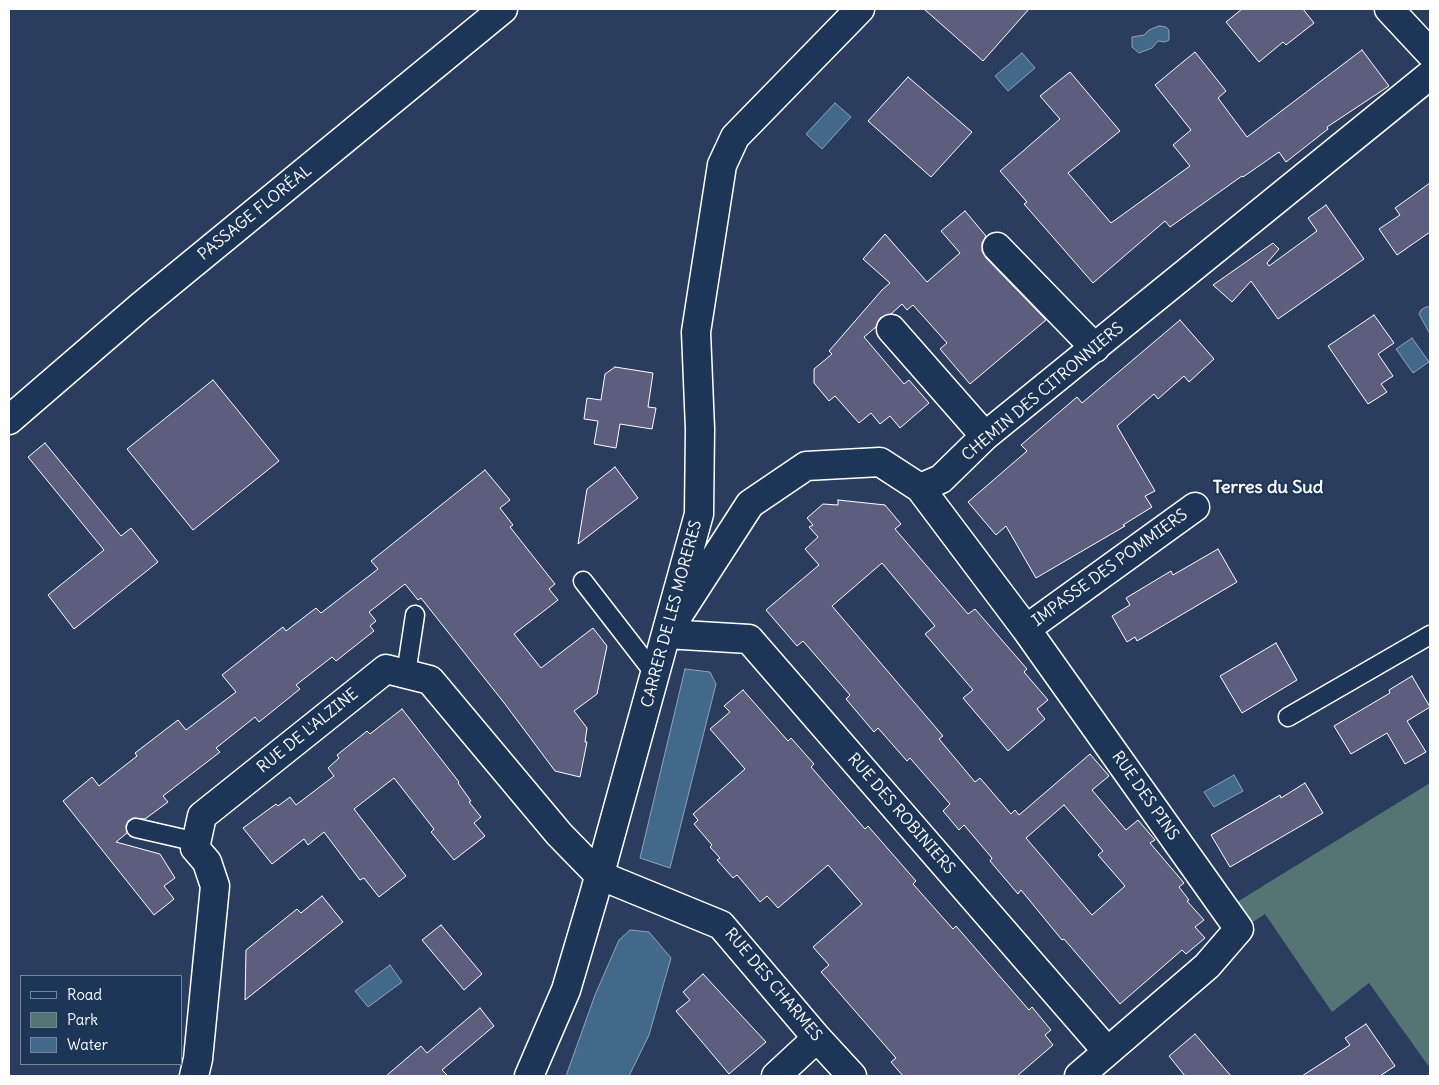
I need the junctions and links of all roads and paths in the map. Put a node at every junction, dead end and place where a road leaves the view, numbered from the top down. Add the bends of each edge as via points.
1 (503, 9) edge
2 (860, 9) edge
3 (1389, 9) edge
4 (1430, 53) edge
5 (1430, 75) edge
6 (996, 246) dead end
7 (892, 328) dead end
8 (1095, 348) junction
9 (9, 420) edge
10 (985, 436) junction
11 (920, 488) junction
12 (1195, 507) dead end
13 (583, 581) dead end
14 (415, 615) dead end
15 (1026, 629) junction
16 (666, 634) junction
17 (1430, 635) edge
18 (406, 674) junction
19 (655, 674) junction
20 (1288, 717) dead end
21 (136, 828) dead end
22 (197, 842) junction
23 (600, 875) junction
24 (817, 1038) junction
25 (1107, 1051) junction
26 (194, 1076) edge
27 (529, 1076) edge
28 (776, 1076) edge
29 (852, 1076) edge
30 (1079, 1076) edge

1 - 9 street, PASSAGE FLORÉAL via 140,307
2 - 16 street, CARRER DE LES MORERES via 735,136 722,164 696,332 699,514
3 - 4 street
5 - 8 street, CHEMIN DES CITRONNIERS
6 - 8 street
7 - 10 street
8 - 10 street, CHEMIN DES CITRONNIERS
10 - 11 street, CHEMIN DES CITRONNIERS via 941,479
11 - 15 street, RUE DES PINS
11 - 16 street via 880,462 806,466 750,504
12 - 15 street, IMPASSE DES POMMIERS
13 - 19 lane
14 - 18 lane
15 - 25 street, RUE DES PINS via 1240,929 1207,966
16 - 19 street, CARRER DE LES MORERES
16 - 25 street, RUE DES ROBINIERS via 749,639
17 - 20 lane
18 - 22 street, RUE DE L'ALZINE via 386,669 202,816
18 - 23 street, RUE DE L'ALZINE via 430,680 559,834
19 - 23 street, CARRER DE LES MORERES
21 - 22 lane
22 - 26 street via 195,848 206,862 215,886
23 - 24 street, RUE DES CHARMES via 722,925
23 - 27 street, CARRER DE LES MORERES via 566,990
24 - 28 street
24 - 29 street, RUE DES CHARMES
25 - 30 street, RUE DES PINS

